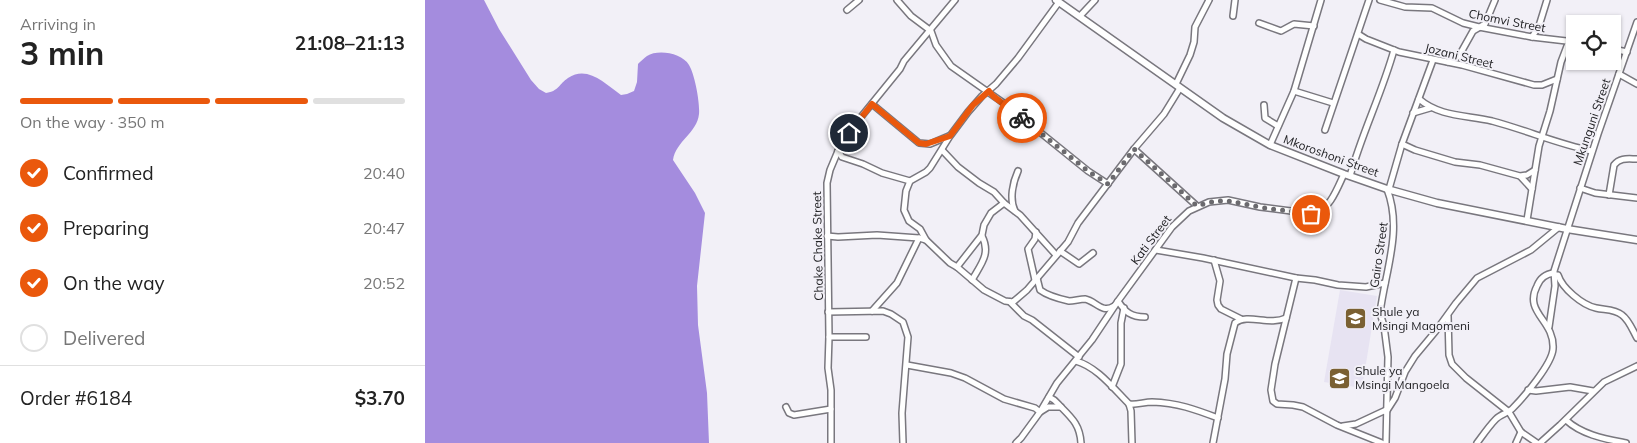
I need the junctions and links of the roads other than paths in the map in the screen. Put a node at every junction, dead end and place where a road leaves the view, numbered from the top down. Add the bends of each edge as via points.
1 (859, 0) edge
2 (897, 0) edge
3 (955, 0) edge
4 (1095, 0) edge
5 (1209, 0) edge
6 (1235, 0) edge
7 (1321, 0) edge
8 (1369, 0) edge
9 (1380, 0) edge
10 (1495, 0) edge
11 (1547, 0) edge
12 (1058, 1) edge
13 (847, 10) dead end
14 (1079, 16) junction
15 (1233, 16) dead end
16 (1637, 22) edge
17 (1259, 23) dead end
18 (1314, 26) junction
19 (1479, 28) junction
20 (931, 31) junction
21 (1358, 34) junction
22 (1532, 37) junction
23 (1566, 40) edge
24 (1394, 50) junction
25 (1566, 50) edge
26 (1621, 51) edge
27 (1627, 52) junction
28 (1433, 60) junction
29 (1448, 62) junction
30 (1619, 74) junction
31 (1557, 79) junction
32 (1637, 84) edge
33 (1178, 86) junction
34 (989, 91) junction
35 (1294, 92) junction
36 (1419, 99) junction
37 (1333, 103) junction
38 (872, 104) junction
39 (1264, 105) dead end
40 (1430, 108) junction
41 (1413, 113) junction
42 (1278, 126) junction
43 (1325, 130) dead end
44 (950, 136) junction
45 (1542, 138) junction
46 (1402, 144) junction
47 (1270, 145) junction
48 (1134, 149) junction
49 (942, 150) junction
50 (838, 151) junction
51 (1592, 151) junction
52 (1637, 159) edge
53 (1535, 170) junction
54 (1018, 171) dead end
55 (1347, 175) junction
56 (1520, 176) junction
57 (910, 181) junction
58 (1108, 184) junction
59 (1580, 188) junction
60 (1388, 189) junction
61 (1532, 189) junction
62 (1609, 195) junction
63 (1637, 198) edge
64 (1003, 203) junction
65 (1197, 206) junction
66 (1016, 212) junction
67 (1527, 220) junction
68 (1563, 228) junction
69 (1036, 232) junction
70 (827, 236) junction
71 (982, 236) junction
72 (919, 238) junction
73 (926, 240) junction
74 (1637, 240) edge
75 (1156, 250) junction
76 (1058, 253) junction
77 (1093, 253) dead end
78 (1214, 260) junction
79 (957, 267) junction
80 (1556, 274) junction
81 (1296, 278) junction
82 (1036, 279) junction
83 (972, 280) junction
84 (1385, 283) junction
85 (1027, 290) junction
86 (1040, 290) junction
87 (1010, 302) junction
88 (1116, 303) junction
89 (1124, 308) junction
90 (872, 311) junction
91 (828, 312) junction
92 (1448, 316) junction
93 (1145, 317) dead end
94 (1286, 318) junction
95 (1241, 319) junction
96 (1549, 326) junction
97 (829, 337) junction
98 (866, 337) dead end
99 (1637, 338) edge
100 (1077, 359) junction
101 (907, 365) junction
102 (1637, 366) edge
103 (1112, 387) junction
104 (1528, 390) junction
105 (1593, 391) junction
106 (1049, 397) junction
107 (1129, 404) junction
108 (786, 407) dead end
109 (1061, 407) junction
110 (831, 409) junction
111 (1386, 411) junction
112 (1040, 412) junction
113 (1509, 412) junction
114 (1218, 418) junction
115 (1566, 420) junction
116 (1342, 426) junction
117 (1521, 432) junction
118 (831, 443) edge
119 (903, 443) edge
120 (1016, 443) edge
121 (1081, 443) edge
122 (1132, 443) edge
123 (1213, 443) edge
124 (1382, 443) edge
125 (1386, 443) edge
126 (1477, 443) edge
127 (1516, 443) edge
128 (1539, 443) edge
129 (1626, 443) edge

1 - 13 street
2 - 20 street
3 - 20 street, Chake Chake Street
4 - 14 street
5 - 33 street via 1195,27 1194,42
6 - 15 street
7 - 18 street
8 - 21 street
9 - 19 street, Chomvi Street via 1405,7 1432,8
10 - 19 street via 1485,24
11 - 22 street
12 - 14 street, Mkoroshoni Street
12 - 34 street via 1029,44
14 - 33 street, Mkoroshoni Street
16 - 27 street, Mkunguni Street
17 - 18 street via 1281,32 1294,24
18 - 35 street
19 - 22 street, Chomvi Street
19 - 29 street via 1472,33 1459,56
20 - 34 street via 936,45 951,66
20 - 38 street, Chake Chake Street
21 - 24 street, Jozani Street
21 - 37 street
22 - 23 street, Chomvi Street
24 - 28 street, Jozani Street
24 - 55 street, Kati Street
25 - 31 street
26 - 27 street
27 - 30 street, Mkunguni Street
28 - 29 street, Jozani Street
28 - 36 street
29 - 31 street, Jozani Street via 1534,85
30 - 32 street
30 - 51 street, Mkunguni Street
31 - 45 street
33 - 47 street, Mkoroshoni Street via 1223,118
33 - 48 street via 1163,114
34 - 44 street via 973,105
34 - 58 street
35 - 37 street
35 - 42 street
36 - 40 street
36 - 41 street
37 - 43 street
38 - 44 street via 919,143 930,144
38 - 50 street, Chake Chake Street
39 - 42 street via 1265,118
40 - 41 street
40 - 45 street via 1492,121
41 - 46 street
42 - 47 street
44 - 49 street
45 - 51 street
45 - 53 street
46 - 56 street via 1455,162
46 - 60 street
47 - 55 street, Mkoroshoni Street
48 - 58 street
48 - 65 street
49 - 57 street via 926,172
49 - 64 street
50 - 57 street via 843,158
50 - 70 street, Chake Chake Street via 827,183
51 - 59 street, Mkunguni Street
52 - 62 street via 1616,162
53 - 56 street
53 - 61 street
54 - 66 street via 1013,185
55 - 60 street, Mkoroshoni Street
55 - 65 street, Kati Street via 1327,206 1314,214 1228,200
56 - 61 street
57 - 73 street via 906,190 905,214
58 - 76 street
59 - 62 street
59 - 68 street, Mkunguni Street
60 - 67 street, Mkoroshoni Street via 1437,203
60 - 84 street, Gairo Street via 1395,226
61 - 67 street
62 - 63 street
64 - 66 street
64 - 71 street via 991,213
65 - 75 street, Kati Street via 1180,218
66 - 69 street
67 - 68 street, Mkoroshoni Street
68 - 74 street, Mkoroshoni Street
68 - 80 street, Mkunguni Street
68 - 92 street via 1531,250 1477,278
69 - 76 street
69 - 82 street via 1028,251
70 - 72 street via 877,234
70 - 91 street, Chake Chake Street
71 - 79 street
71 - 83 street via 986,252
72 - 73 street
72 - 90 street via 897,283
73 - 79 street
75 - 78 street
75 - 88 street, Kati Street
76 - 77 street via 1079,264
76 - 82 street
78 - 81 street
78 - 95 street via 1220,281 1217,303 1221,309
79 - 83 street
80 - 96 street, Mkunguni Street
80 - 96 street via 1549,273 1542,278 1533,295 1534,306
80 - 99 street via 1567,288 1593,308 1623,315
81 - 84 street via 1356,287
81 - 94 street
82 - 85 street
82 - 86 street
83 - 87 street
84 - 111 street, Gairo Street via 1380,314 1388,356
85 - 86 street
85 - 87 street
86 - 88 street via 1070,301 1085,299 1104,309 1110,309
87 - 100 street
88 - 89 street
88 - 100 street, Kati Street
89 - 93 street via 1128,314
89 - 103 street via 1121,364
90 - 91 street
90 - 101 street via 891,314 903,322 908,337
91 - 97 street, Chake Chake Street
92 - 111 street via 1415,356
92 - 113 street via 1452,364
94 - 95 street via 1269,322
94 - 116 street via 1273,375 1273,401 1280,405 1303,407
95 - 114 street via 1231,332
96 - 104 street via 1553,350 1540,376
97 - 98 street
97 - 110 street, Chake Chake Street
100 - 103 street
100 - 106 street
101 - 112 street via 959,376 1004,399
101 - 119 street via 902,413
102 - 105 street via 1613,376
103 - 107 street
104 - 105 street via 1570,387
104 - 113 street
105 - 115 street
106 - 109 street
106 - 112 street
107 - 114 street via 1167,403 1194,408
107 - 122 street
108 - 110 street via 794,415
109 - 112 street via 1048,407
109 - 121 street via 1075,421
110 - 118 street, Chake Chake Street
111 - 116 street via 1356,424
111 - 125 street, Gairo Street
112 - 120 street
113 - 117 street
113 - 126 street via 1495,420
114 - 123 street
115 - 128 street
115 - 129 street via 1601,438
116 - 124 street
117 - 127 street
117 - 128 street

